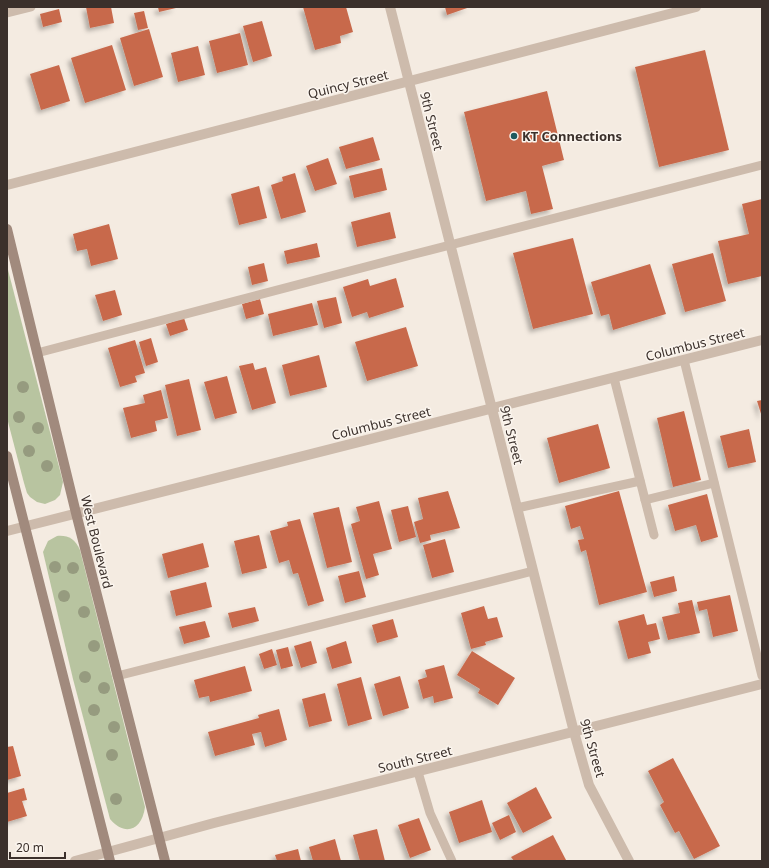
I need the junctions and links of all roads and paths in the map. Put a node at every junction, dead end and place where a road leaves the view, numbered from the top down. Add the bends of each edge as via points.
1 (31, 7) edge
2 (390, 7) edge
3 (696, 7) edge
4 (7, 13) edge
5 (409, 82) junction
6 (762, 165) edge
7 (7, 185) edge
8 (7, 229) edge
9 (450, 245) junction
10 (762, 340) edge
11 (37, 353) junction
12 (684, 360) junction
13 (614, 378) junction
14 (492, 410) junction
15 (7, 456) edge
16 (640, 481) junction
17 (714, 483) junction
18 (645, 500) junction
19 (517, 508) junction
20 (76, 513) junction
21 (25, 527) junction
22 (7, 532) edge
23 (654, 535) dead end
24 (533, 571) junction
25 (117, 676) junction
26 (762, 676) edge
27 (762, 684) edge
28 (574, 732) junction
29 (418, 772) junction
30 (158, 838) junction
31 (108, 857) edge
32 (75, 861) edge
33 (165, 861) edge
34 (452, 861) edge
35 (629, 861) edge

1 - 4 lane
2 - 5 street, 9th Street
3 - 5 street, Quincy Street
5 - 7 street, Quincy Street
5 - 9 street, 9th Street
6 - 9 lane
8 - 11 street, West Boulevard
9 - 11 lane
9 - 14 street, 9th Street
10 - 12 street, Columbus Street
11 - 20 street, West Boulevard
12 - 13 street, Columbus Street
12 - 17 lane
13 - 14 street, Columbus Street
13 - 16 lane
14 - 19 street, 9th Street
14 - 20 street, Columbus Street
15 - 21 street
16 - 18 lane
16 - 19 lane
17 - 18 lane
17 - 26 lane
18 - 23 lane
19 - 24 street, 9th Street
20 - 21 street, Columbus Street
20 - 25 street, West Boulevard
21 - 22 street, Columbus Street
21 - 31 street
24 - 25 lane
24 - 28 street, 9th Street
25 - 30 street, West Boulevard
27 - 28 street, South Street
28 - 29 street, South Street
28 - 35 street, 9th Street via 589,785
29 - 30 street, South Street
29 - 34 lane via 430,813
30 - 31 street, South Street
30 - 33 street, West Boulevard
31 - 32 street, South Street

